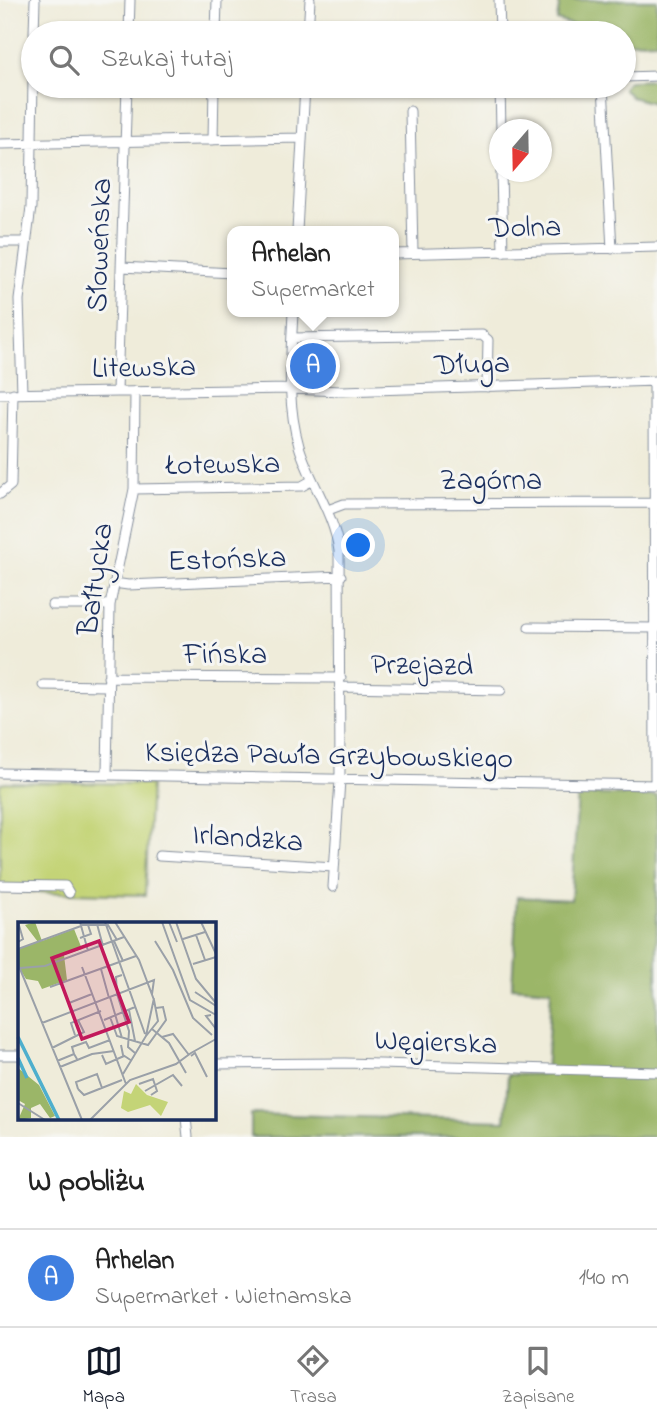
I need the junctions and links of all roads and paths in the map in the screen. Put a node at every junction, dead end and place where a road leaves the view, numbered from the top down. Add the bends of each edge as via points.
1 (35, 0) edge
2 (130, 0) edge
3 (217, 0) edge
4 (310, 0) edge
5 (499, 0) edge
6 (34, 21) edge
7 (129, 21) edge
8 (216, 21) edge
9 (309, 21) edge
10 (500, 21) edge
11 (657, 76) edge
12 (636, 77) edge
13 (33, 98) edge
14 (127, 98) edge
15 (214, 98) edge
16 (304, 98) edge
17 (500, 98) edge
18 (604, 98) edge
19 (410, 111) dead end
20 (500, 119) edge
21 (302, 138) junction
22 (213, 140) junction
23 (126, 142) junction
24 (32, 143) junction
25 (0, 144) edge
26 (501, 182) edge
27 (297, 226) edge
28 (0, 242) edge
29 (25, 242) junction
30 (657, 247) edge
31 (612, 249) junction
32 (503, 252) junction
33 (413, 253) junction
34 (399, 254) edge
35 (122, 267) junction
36 (227, 273) edge
37 (293, 317) edge
38 (292, 338) junction
39 (655, 381) edge
40 (487, 387) junction
41 (289, 389) junction
42 (117, 391) junction
43 (135, 391) junction
44 (18, 393) junction
45 (0, 394) edge
46 (311, 481) junction
47 (134, 489) junction
48 (0, 494) edge
49 (656, 503) edge
50 (328, 510) junction
51 (341, 576) junction
52 (114, 583) junction
53 (52, 605) dead end
54 (110, 605) junction
55 (529, 627) dead end
56 (657, 628) edge
57 (108, 682) junction
58 (341, 682) junction
59 (43, 685) dead end
60 (502, 690) dead end
61 (0, 773) edge
62 (107, 774) junction
63 (340, 780) junction
64 (656, 785) edge
65 (159, 856) dead end
66 (334, 867) junction
67 (0, 886) edge
68 (333, 887) dead end
69 (69, 893) dead end
70 (0, 1055) edge
71 (18, 1055) edge
72 (215, 1064) edge
73 (657, 1072) edge

1 - 6 street
2 - 7 street
3 - 8 street
4 - 9 street
5 - 10 street
11 - 12 street
13 - 24 street
14 - 23 street, Słoweńska
15 - 22 street
16 - 21 street
17 - 20 street
18 - 31 street
19 - 33 street
21 - 22 street
21 - 27 street
22 - 23 street
23 - 24 street
23 - 35 street, Słoweńska
24 - 25 street
24 - 29 street
26 - 32 street
28 - 29 street
29 - 44 street
30 - 31 street, Dolna
31 - 32 street, Dolna
32 - 33 street, Dolna
33 - 34 street, Dolna
35 - 36 street
35 - 42 street, Słoweńska
37 - 38 street
38 - 40 street via 482,335 488,340
38 - 41 street
39 - 40 street, Długa
39 - 49 street
40 - 41 street, Długa
41 - 43 street, Litewska
41 - 46 street via 291,414
42 - 43 street, Litewska
42 - 44 street, Litewska
43 - 47 street, Bałtycka
44 - 45 street, Litewska
44 - 48 street via 11,485
46 - 47 street, Łotewska via 302,486
46 - 50 street
47 - 52 street, Bałtycka
49 - 50 street, Zagórna via 344,505
49 - 56 street
50 - 51 street via 337,533
51 - 52 street, Estońska
51 - 58 street
52 - 54 street, Bałtycka
53 - 54 street
54 - 57 street, Bałtycka
55 - 56 street
56 - 64 street
57 - 58 street, Fińska
57 - 59 street, Fińska
57 - 62 street, Bałtycka
58 - 60 street, Przejazd
58 - 63 street
61 - 62 street, Księdza Pawła Grzybowskiego
62 - 63 street, Księdza Pawła Grzybowskiego
63 - 64 street, Księdza Pawła Grzybowskiego
63 - 66 street
65 - 66 street, Irlandzka
66 - 68 street
67 - 69 street via 65,886
70 - 71 street
72 - 73 street, Węgierska

